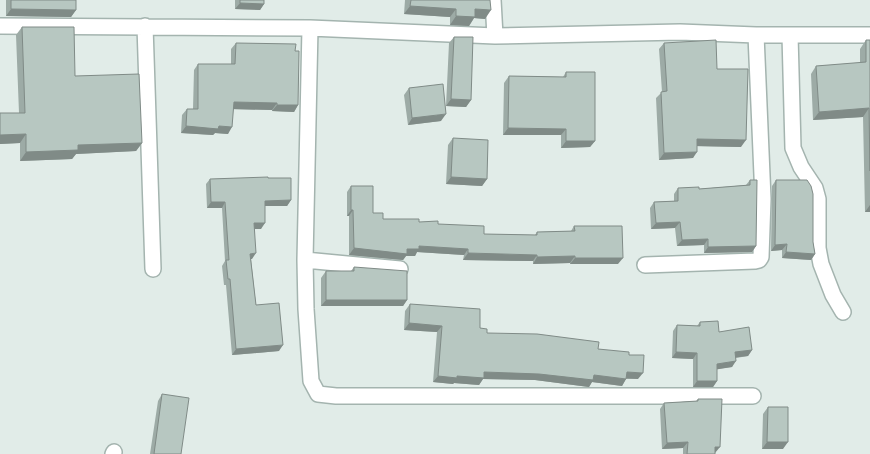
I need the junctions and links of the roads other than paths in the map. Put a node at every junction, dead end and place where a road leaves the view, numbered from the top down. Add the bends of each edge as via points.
1 (493, 0) edge
2 (0, 26) edge
3 (145, 26) junction
4 (310, 28) junction
5 (756, 35) junction
6 (790, 35) junction
7 (870, 35) edge
8 (495, 36) junction
9 (305, 260) junction
10 (645, 265) dead end
11 (153, 269) dead end
12 (400, 269) edge
13 (843, 312) dead end
14 (753, 396) dead end

1 - 8 street
2 - 3 street
3 - 4 street
3 - 11 street
4 - 8 street
4 - 9 street
5 - 6 street
5 - 8 street via 680,32
5 - 10 street via 763,199 762,257 755,261
6 - 7 street
6 - 13 street via 793,148 815,188 821,264
9 - 12 street
9 - 14 street via 311,382 318,394

